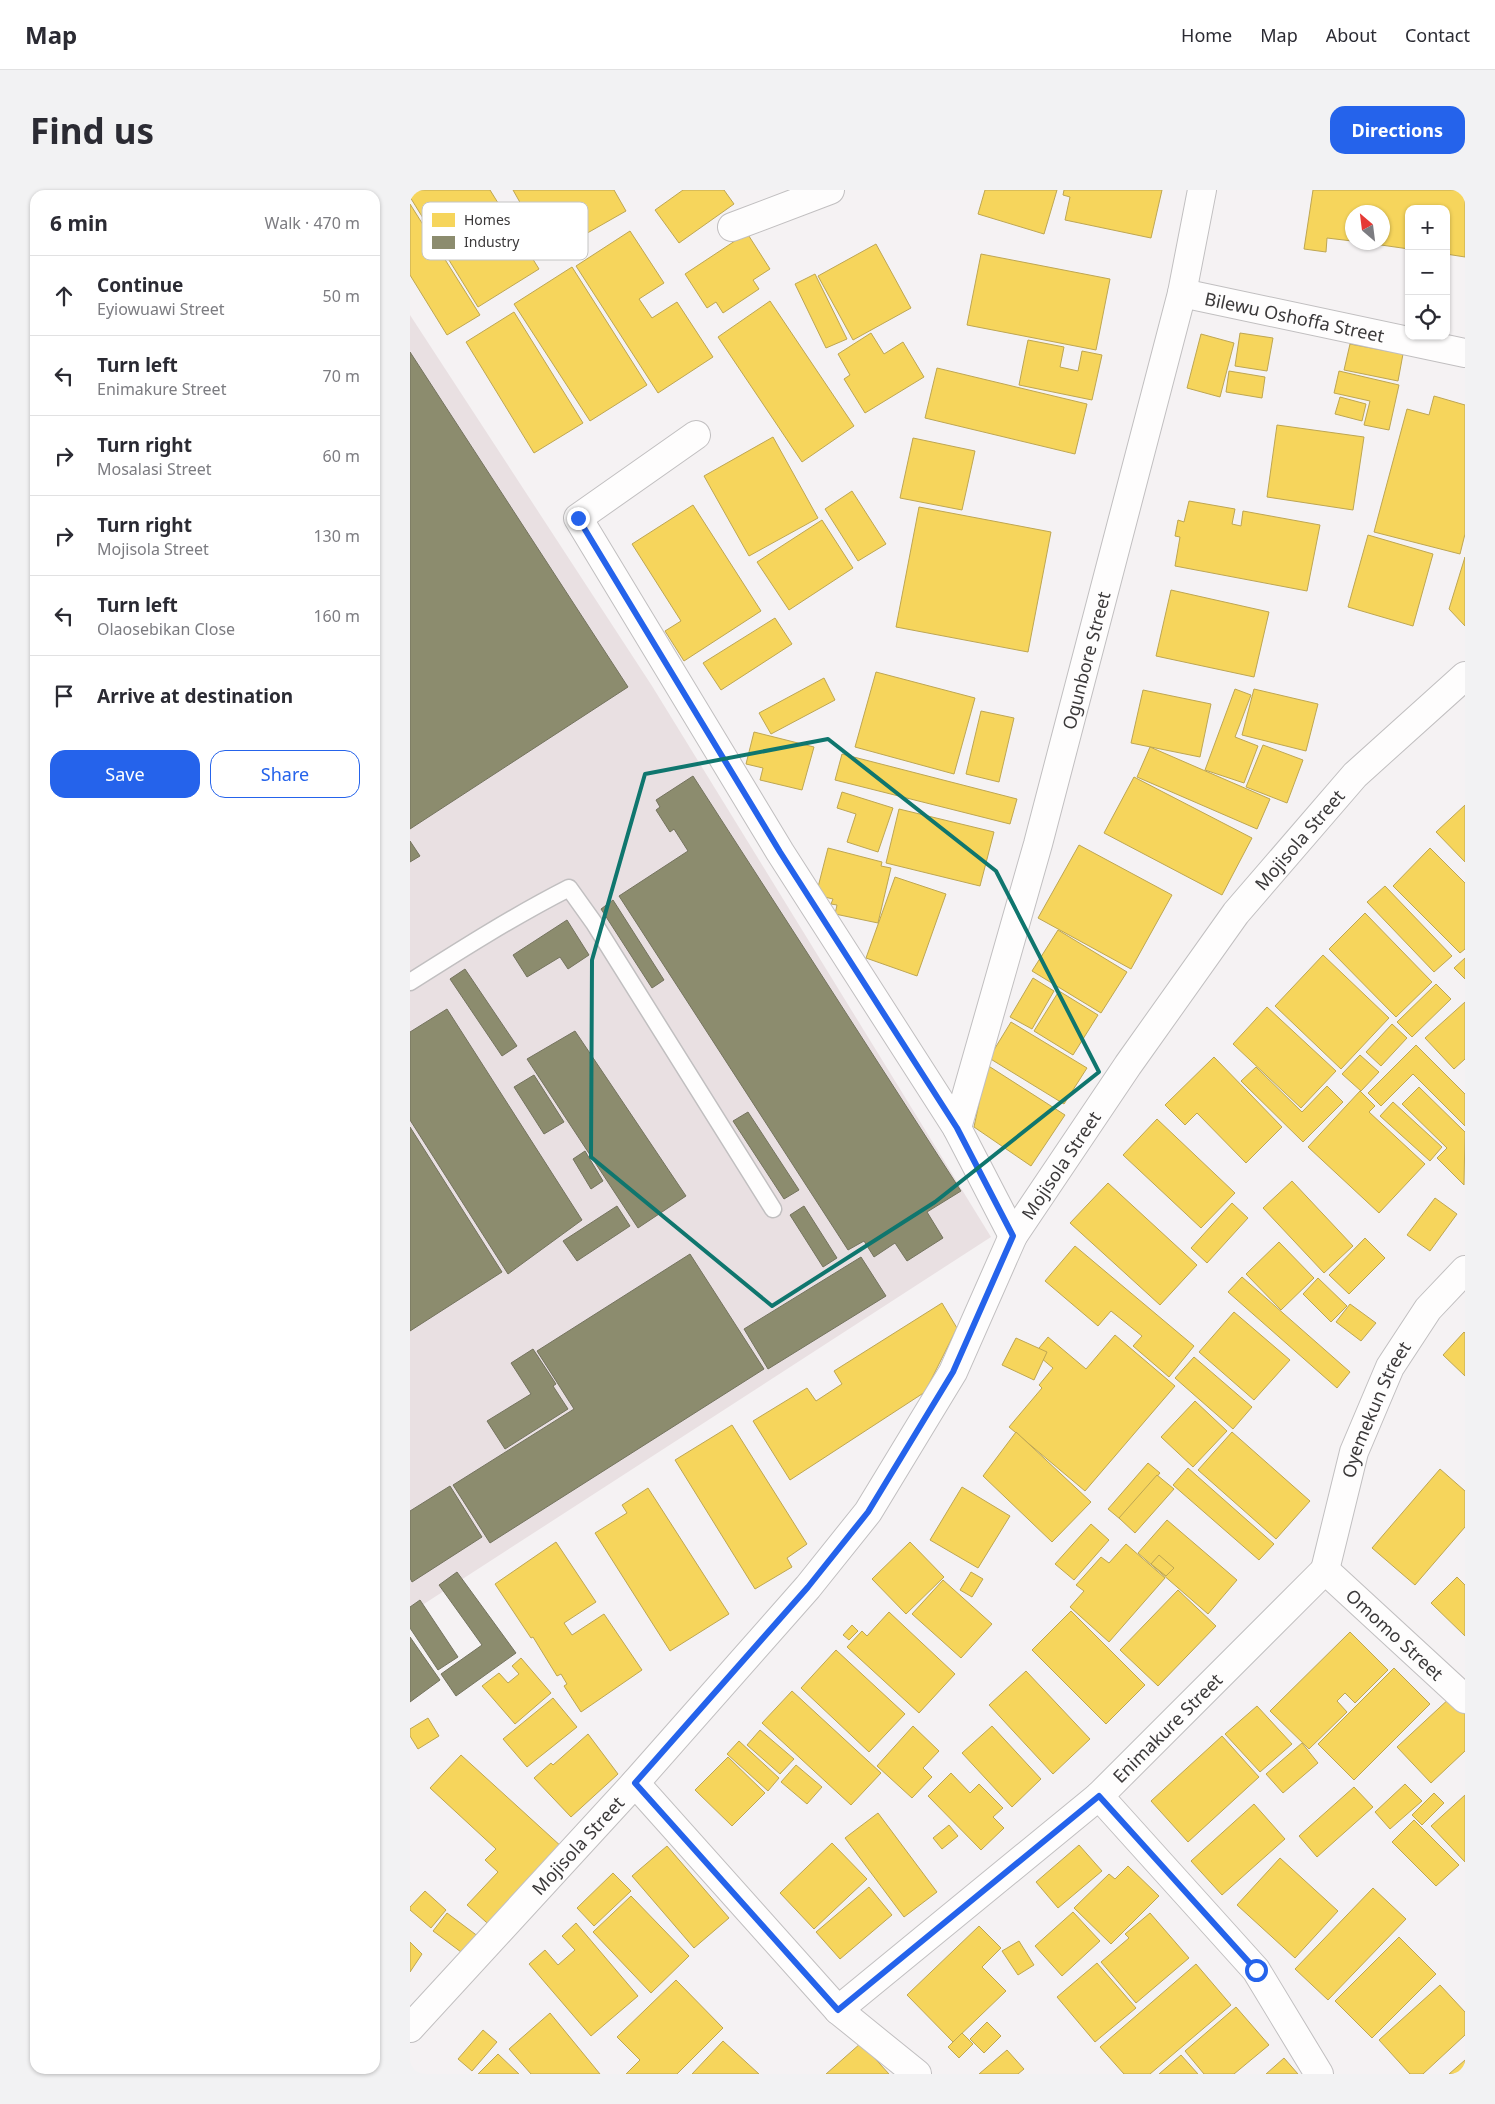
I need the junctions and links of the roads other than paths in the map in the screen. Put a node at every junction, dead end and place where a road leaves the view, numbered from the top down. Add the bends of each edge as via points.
1 (830, 190) edge
2 (1202, 190) edge
3 (732, 227) dead end
4 (1182, 293) junction
5 (1465, 354) edge
6 (696, 435) dead end
7 (1465, 676) edge
8 (410, 982) edge
9 (957, 1128) junction
10 (773, 1209) dead end
11 (1013, 1236) junction
12 (1465, 1270) edge
13 (1326, 1570) junction
14 (1465, 1699) edge
15 (635, 1783) junction
16 (1099, 1796) junction
17 (838, 2010) junction
18 (410, 2028) edge
19 (917, 2074) edge
20 (1319, 2074) edge

1 - 3 street
2 - 4 street, Ogunbore Street
4 - 5 street, Bilewu Oshoffa Street
4 - 9 street, Ogunbore Street via 1038,844
6 - 9 street via 578,518 780,852
7 - 11 street, Mojisola Street via 1355,775 1236,913 1128,1065
8 - 10 lane via 569,888
9 - 11 street
11 - 15 street, Mojisola Street via 953,1372 868,1512 808,1587
12 - 13 street, Oyemekun Street via 1428,1309 1390,1367 1354,1452
13 - 14 street, Omomo Street
13 - 16 street, Enimakure Street
15 - 17 street
15 - 18 street, Mojisola Street
16 - 17 street, Enimakure Street
16 - 20 street via 1256,1970
17 - 19 street

